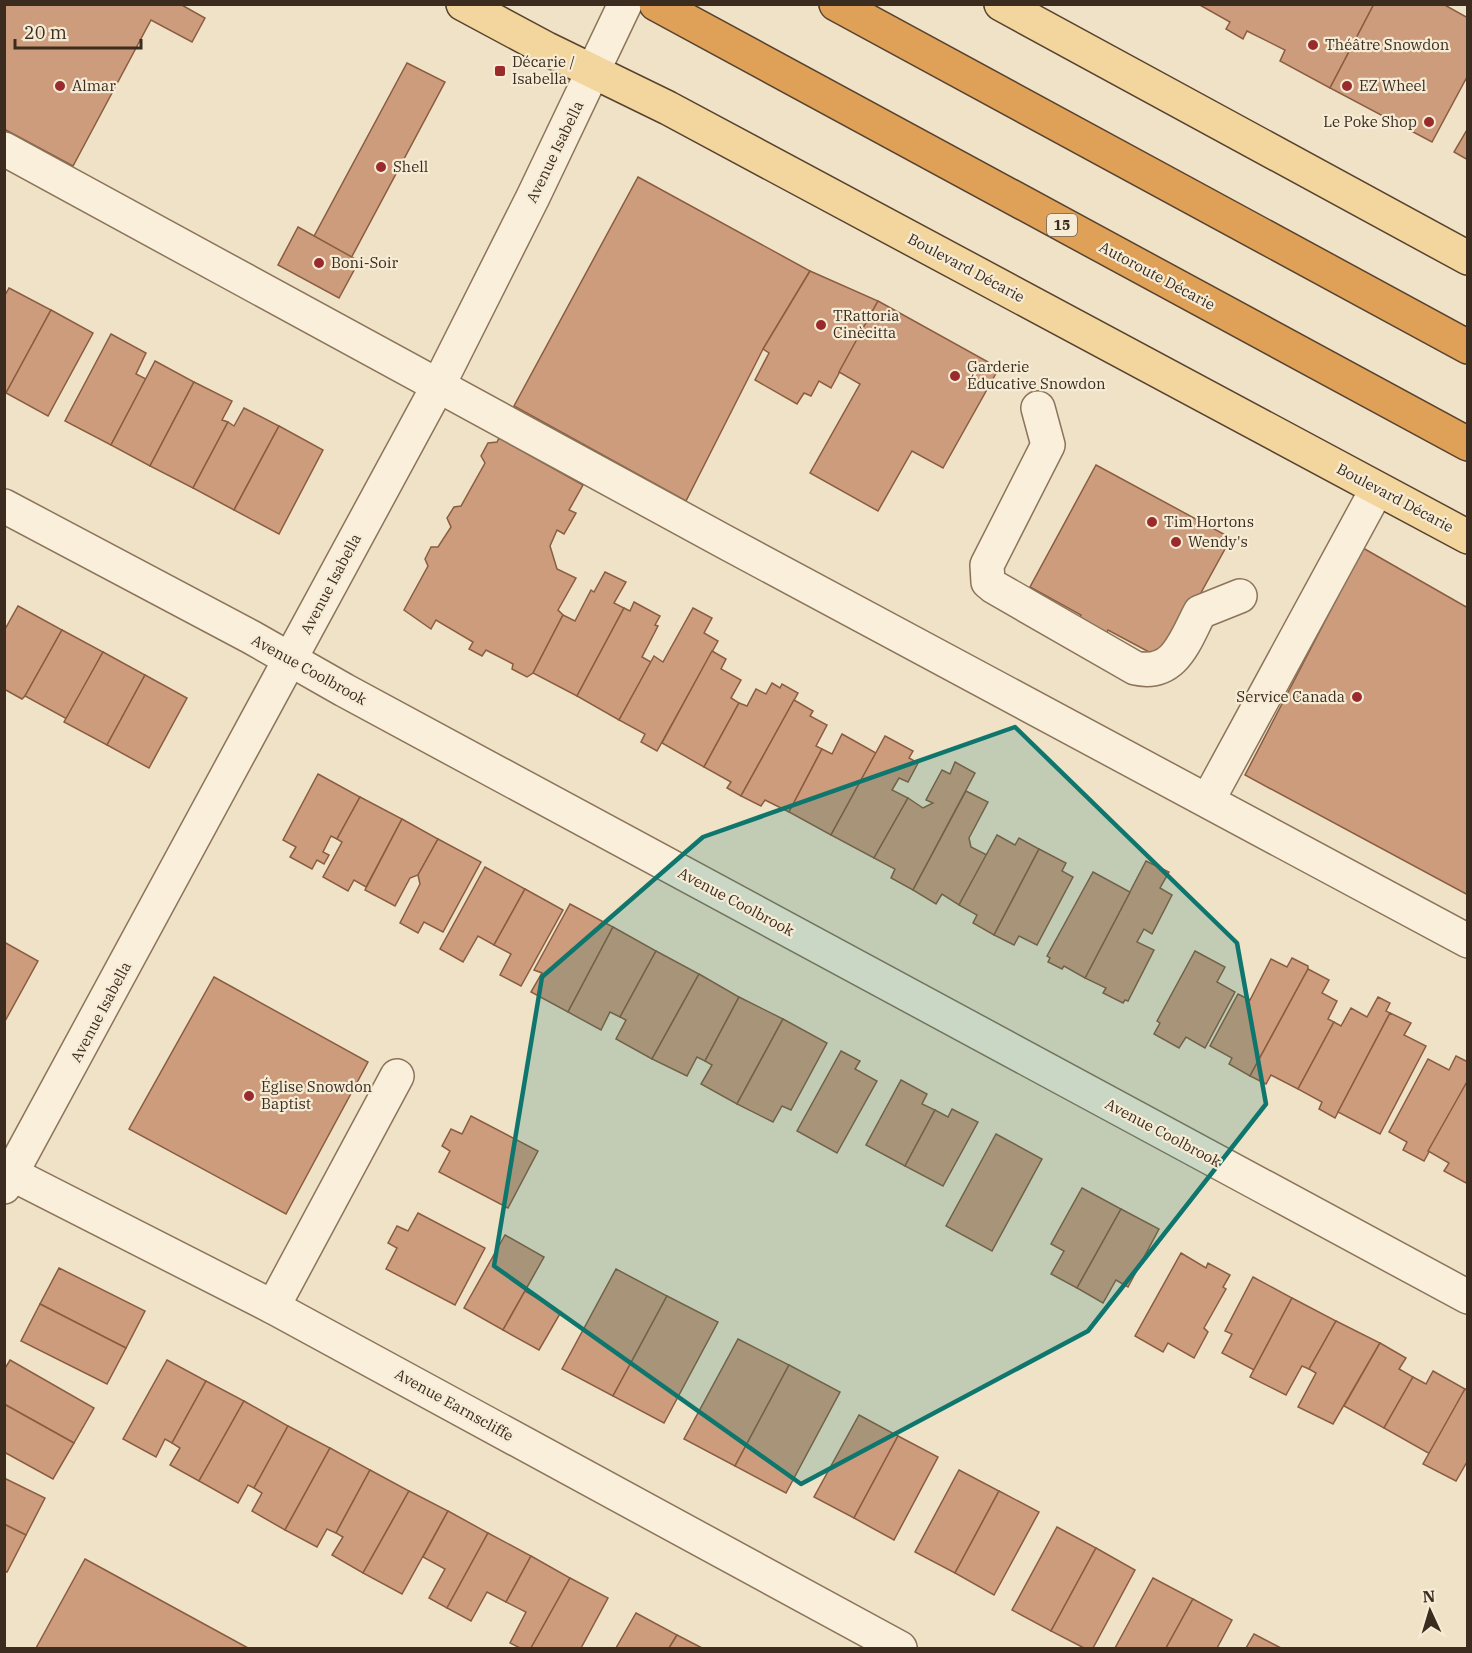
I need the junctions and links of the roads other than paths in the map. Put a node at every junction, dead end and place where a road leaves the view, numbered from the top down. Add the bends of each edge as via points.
1 (463, 4) edge
2 (625, 4) edge
3 (656, 4) edge
4 (836, 4) edge
5 (1001, 4) edge
6 (594, 73) junction
7 (4, 149) edge
8 (1467, 258) edge
9 (1467, 347) edge
10 (438, 386) junction
11 (1038, 408) dead end
12 (1467, 444) edge
13 (1377, 489) junction
14 (4, 506) edge
15 (1467, 537) edge
16 (1240, 596) dead end
17 (290, 661) junction
18 (1208, 801) junction
19 (1467, 941) edge
20 (397, 1076) dead end
21 (7, 1177) edge
22 (1467, 1298) edge
23 (273, 1307) junction
24 (900, 1648) edge

1 - 6 main road, Boulevard Décarie
2 - 6 street, Avenue Isabella
3 - 12 highway, Autoroute Décarie / 15
4 - 9 highway
5 - 8 main road
6 - 10 street, Avenue Isabella
6 - 13 main road, Boulevard Décarie via 668,108
7 - 10 street
10 - 17 street, Avenue Isabella
10 - 18 street
11 - 16 street via 1048,445 991,556 986,572 988,582 1144,670 1167,665 1175,658 1200,612
13 - 15 main road, Boulevard Décarie
13 - 18 street
14 - 17 street, Avenue Coolbrook
17 - 21 street, Avenue Isabella
17 - 22 street, Avenue Coolbrook
18 - 19 street
20 - 23 street
21 - 23 street, Avenue Earnscliffe
23 - 24 street, Avenue Earnscliffe

